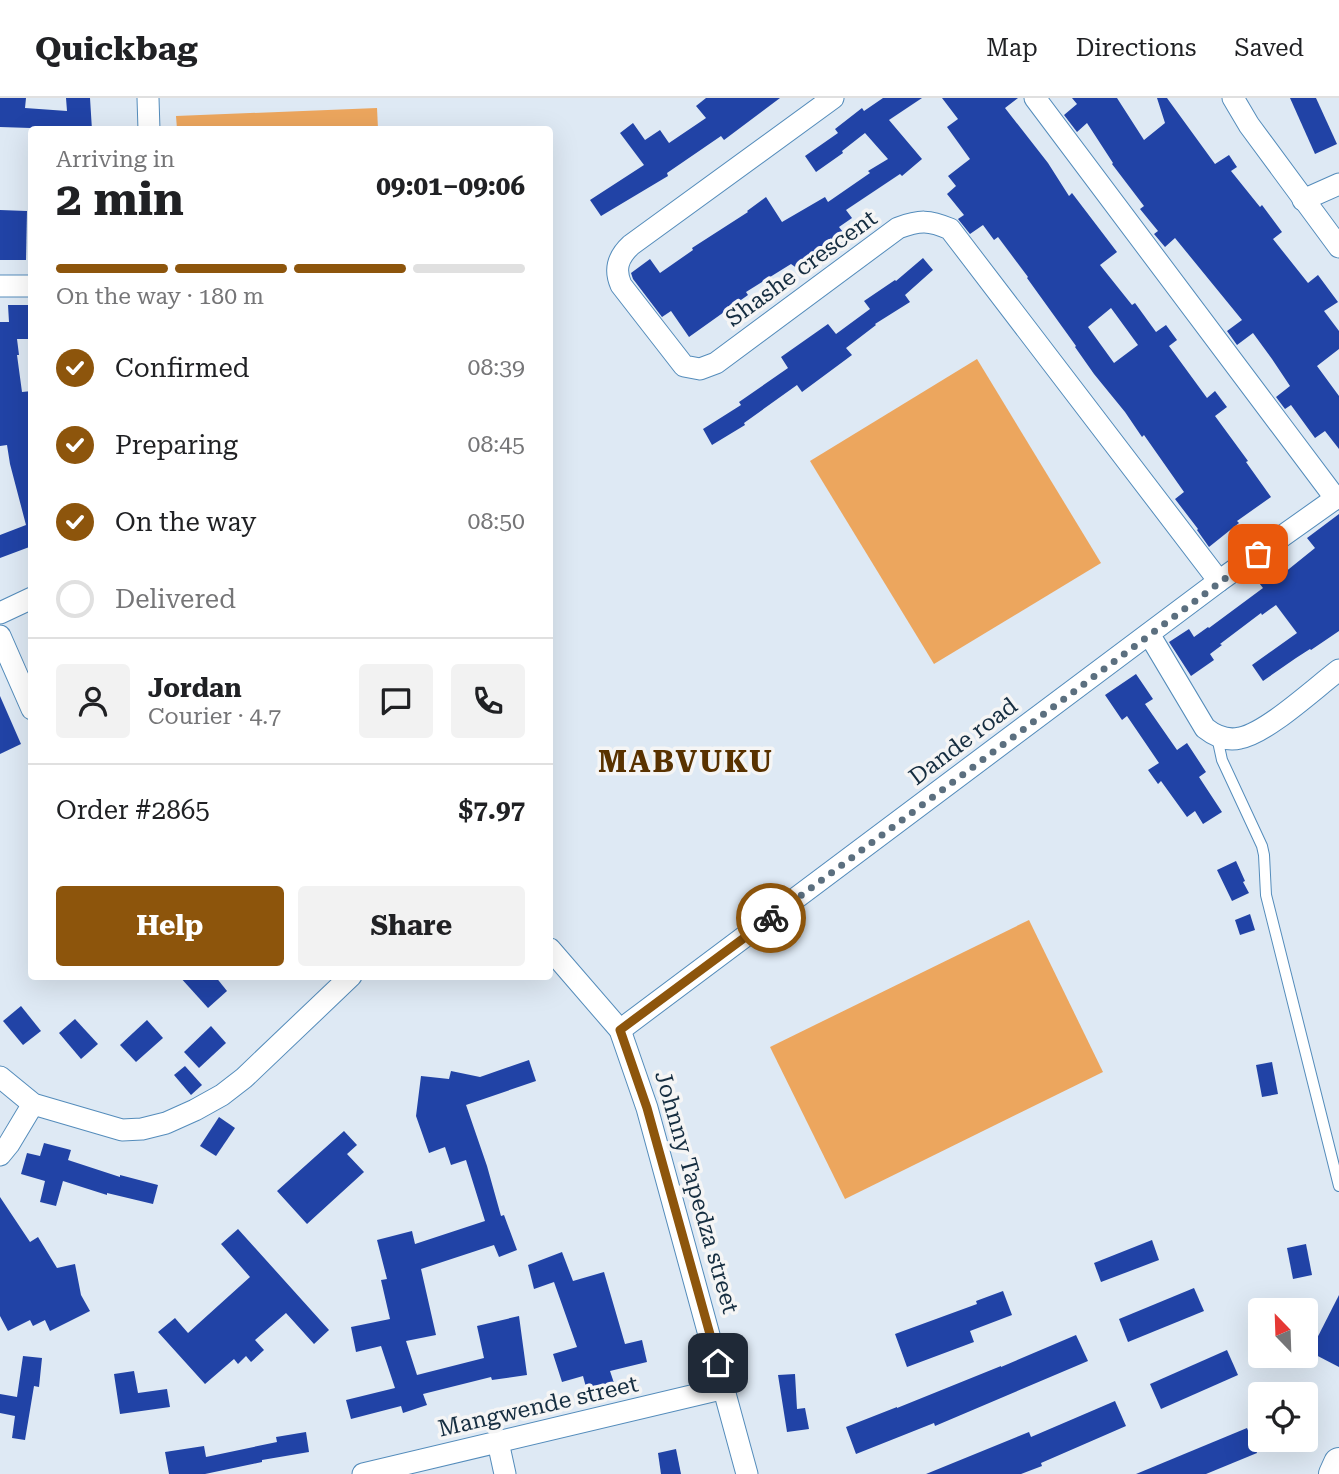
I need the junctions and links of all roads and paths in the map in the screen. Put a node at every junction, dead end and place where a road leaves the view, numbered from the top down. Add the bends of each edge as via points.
1 (148, 98) edge
2 (833, 98) edge
3 (1035, 98) edge
4 (1233, 98) edge
5 (810, 106) edge
6 (149, 126) edge
7 (1339, 184) edge
8 (1303, 200) junction
9 (1339, 247) edge
10 (0, 286) edge
11 (28, 286) edge
12 (1337, 497) edge
13 (1219, 581) junction
14 (28, 600) edge
15 (0, 613) edge
16 (1149, 634) junction
17 (0, 636) edge
18 (1339, 670) edge
19 (28, 700) edge
20 (1217, 737) junction
21 (553, 952) edge
22 (347, 980) edge
23 (620, 1030) junction
24 (0, 1077) edge
25 (33, 1104) junction
26 (0, 1155) edge
27 (1339, 1186) edge
28 (724, 1388) junction
29 (498, 1442) junction
30 (1339, 1464) edge
31 (363, 1474) edge
32 (505, 1474) edge
33 (747, 1474) edge
34 (1334, 1474) edge

1 - 6 street
2 - 5 street, Shashe crescent
3 - 12 street
4 - 8 street
5 - 13 street, Shashe crescent via 631,245 619,260 616,270 621,285 684,366 701,369 716,363 898,228 919,221 942,225 950,229
7 - 8 street
8 - 9 street
10 - 11 street
12 - 13 street, Dande road
13 - 16 street, Dande road
14 - 15 street
16 - 20 street via 1205,728
16 - 23 street, Dande road
17 - 19 street
18 - 20 street via 1258,730 1240,738
20 - 27 lane via 1222,760 1264,855 1266,895
21 - 23 street, Johnny Tapedza street
22 - 25 street via 244,1078 222,1095 166,1123 122,1129
23 - 28 street, Johnny Tapedza street via 647,1108
24 - 25 street
25 - 26 street
28 - 29 street, Mangwende street
28 - 33 street, Johnny Tapedza street
29 - 31 street, Mangwende street
29 - 32 street
30 - 34 street

